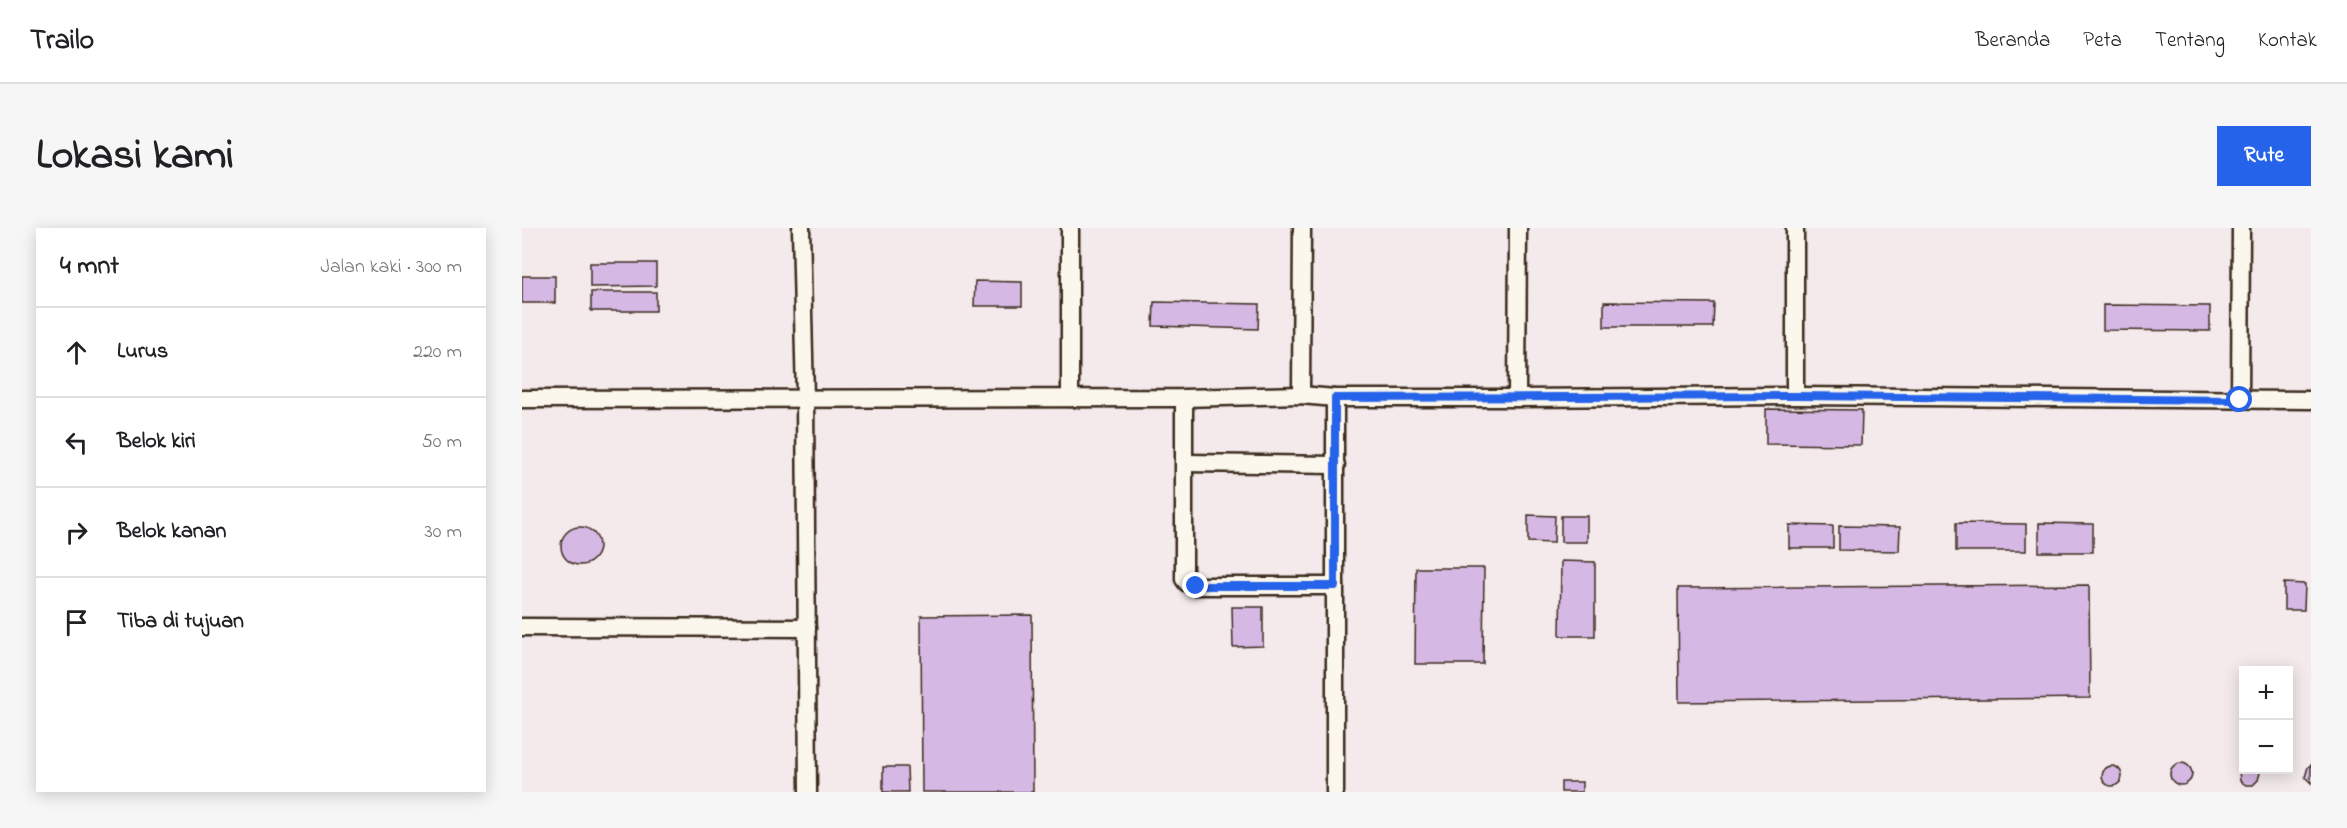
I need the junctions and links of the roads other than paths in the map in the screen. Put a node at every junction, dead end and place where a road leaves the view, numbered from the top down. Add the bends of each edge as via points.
1 (801, 228) edge
2 (1070, 228) edge
3 (1302, 228) edge
4 (1518, 228) edge
5 (1795, 228) edge
6 (2241, 228) edge
7 (1302, 395) junction
8 (1795, 396) junction
9 (805, 398) junction
10 (1070, 398) junction
11 (1184, 398) junction
12 (1335, 398) junction
13 (1517, 398) junction
14 (522, 399) edge
15 (2240, 400) junction
16 (2311, 400) edge
17 (1185, 463) junction
18 (1336, 465) junction
19 (1335, 586) junction
20 (522, 627) edge
21 (807, 628) junction
22 (808, 792) edge
23 (1335, 792) edge

1 - 9 lane
2 - 10 lane
3 - 7 lane
4 - 13 lane
5 - 8 lane
6 - 15 lane
7 - 11 lane
7 - 12 lane
8 - 13 lane
8 - 15 lane
9 - 10 lane
9 - 14 lane
9 - 21 lane
10 - 11 lane
11 - 17 lane
12 - 13 lane
12 - 18 lane
15 - 16 lane
17 - 18 lane
17 - 19 lane via 1187,583
18 - 19 lane
19 - 23 lane
20 - 21 lane
21 - 22 lane

